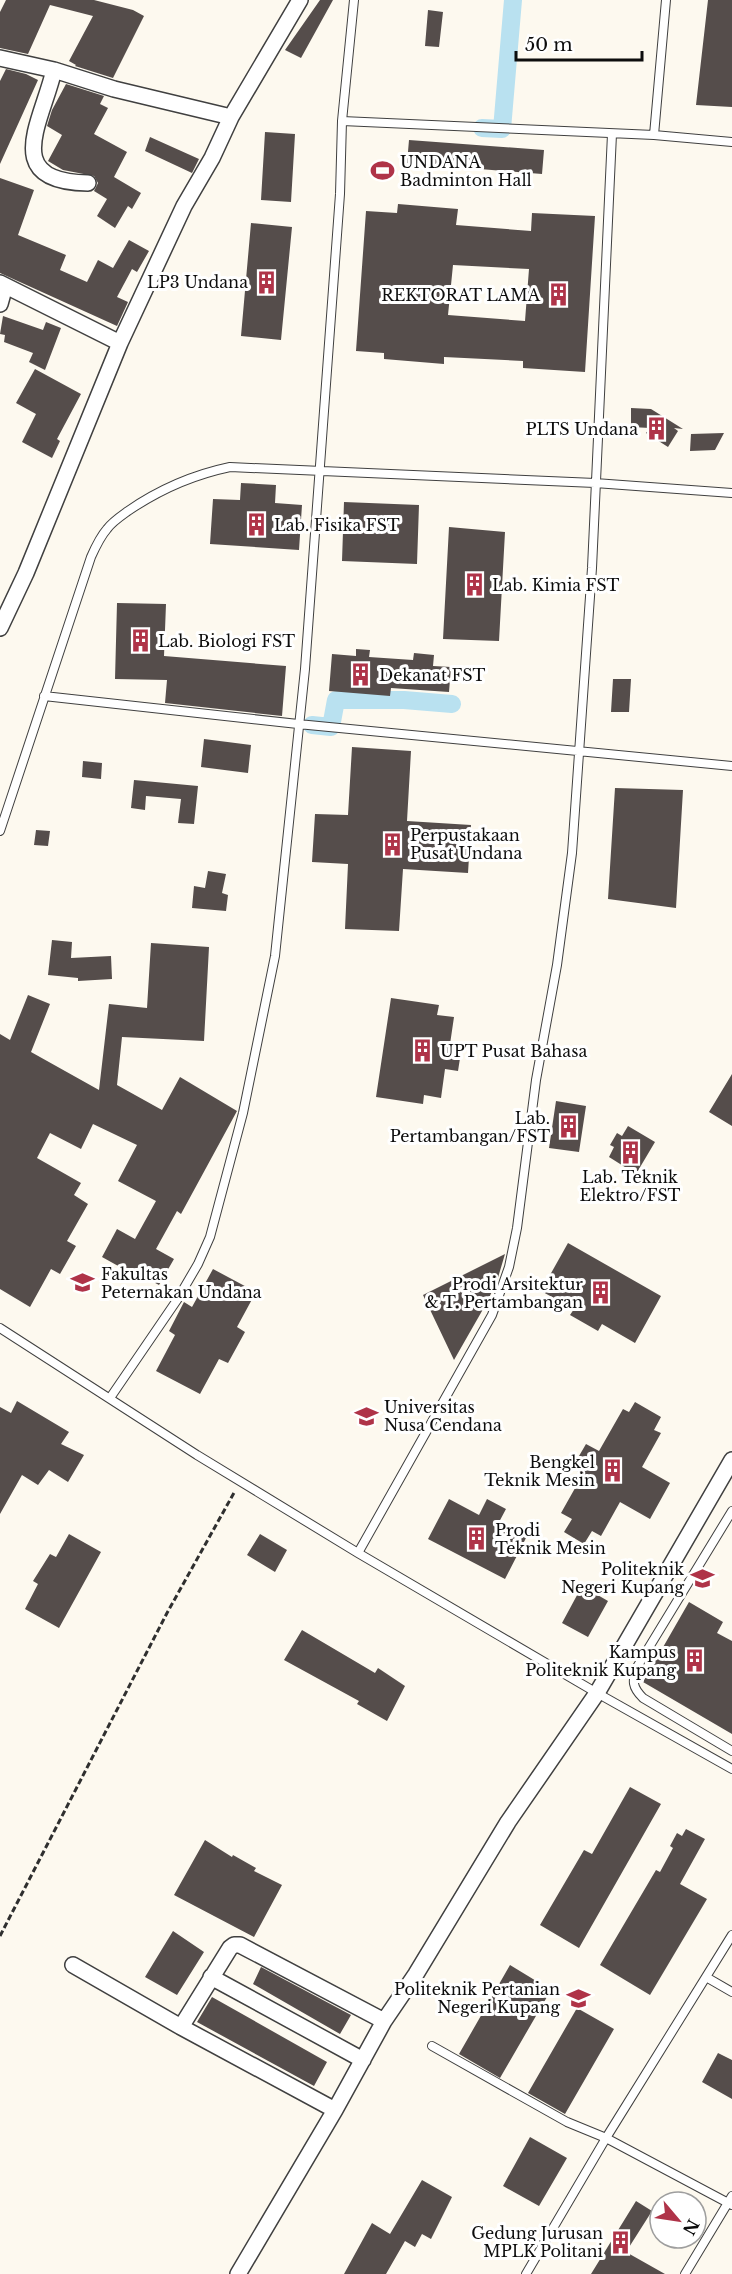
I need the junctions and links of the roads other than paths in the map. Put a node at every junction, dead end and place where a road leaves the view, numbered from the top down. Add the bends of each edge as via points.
1 (300, 0) edge
2 (354, 0) edge
3 (666, 0) edge
4 (0, 58) edge
5 (54, 70) junction
6 (231, 117) junction
7 (342, 121) junction
8 (612, 134) junction
9 (654, 135) junction
10 (732, 141) edge
11 (88, 183) dead end
12 (2, 284) edge
13 (0, 304) edge
14 (120, 343) junction
15 (320, 471) junction
16 (595, 483) junction
17 (732, 493) edge
18 (0, 628) edge
19 (44, 696) junction
20 (298, 724) junction
21 (578, 750) junction
22 (732, 766) edge
23 (0, 831) edge
24 (0, 1329) edge
25 (110, 1398) junction
26 (732, 1460) edge
27 (732, 1511) edge
28 (358, 1553) junction
29 (597, 1693) junction
30 (732, 1751) edge
31 (732, 1769) edge
32 (732, 1935) edge
33 (73, 1965) dead end
34 (211, 1977) junction
35 (706, 1977) junction
36 (732, 1992) edge
37 (384, 2021) junction
38 (181, 2027) junction
39 (432, 2046) dead end
40 (363, 2060) junction
41 (335, 2110) junction
42 (606, 2138) junction
43 (731, 2201) edge
44 (238, 2274) edge
45 (526, 2274) edge
46 (685, 2274) edge

1 - 6 street
2 - 7 lane
3 - 9 lane
4 - 5 street
5 - 6 street
5 - 11 street via 35,134 33,158 50,176 67,183
6 - 14 street
7 - 8 lane
7 - 15 lane
8 - 9 lane
8 - 16 lane
9 - 10 lane
12 - 13 street
12 - 14 street
14 - 18 street
15 - 16 lane
15 - 19 lane via 230,467 201,473 146,498 107,528 91,558
15 - 20 lane
16 - 17 lane
16 - 21 lane
19 - 20 lane
19 - 23 lane
20 - 21 lane
20 - 25 lane via 275,956 243,1113 210,1237 177,1300
21 - 22 lane
21 - 28 lane via 566,898 509,1267 492,1316
24 - 25 lane
25 - 28 lane
26 - 29 street
27 - 30 lane via 632,1681 642,1698
28 - 29 lane
29 - 31 lane
29 - 37 street via 508,1822
32 - 35 lane
33 - 38 street
34 - 37 street via 230,1948 240,1945
34 - 38 street
34 - 40 street
35 - 36 lane
35 - 42 lane
37 - 40 street
38 - 41 street
39 - 42 lane via 567,2122
40 - 41 street
41 - 44 street
42 - 43 lane
42 - 45 lane
43 - 46 lane

